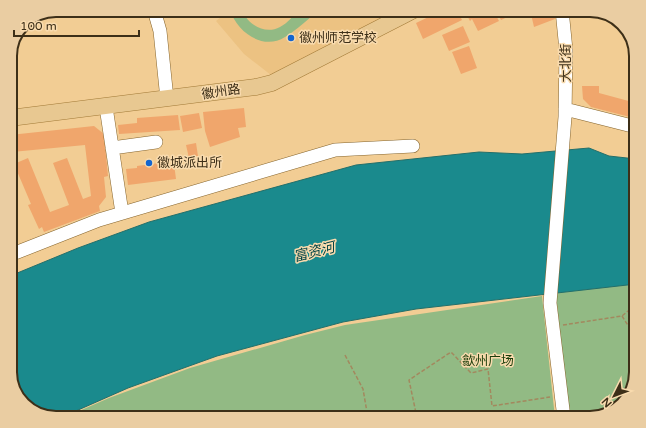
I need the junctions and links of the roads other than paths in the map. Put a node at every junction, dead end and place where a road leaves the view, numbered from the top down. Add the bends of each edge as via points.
1 (156, 17) edge
2 (400, 17) edge
3 (563, 17) edge
4 (166, 99) junction
5 (106, 107) junction
6 (565, 113) junction
7 (17, 117) edge
8 (629, 126) edge
9 (156, 142) dead end
10 (413, 146) dead end
11 (112, 148) junction
12 (122, 213) junction
13 (17, 252) edge
14 (563, 411) edge

1 - 4 street via 164,62
2 - 4 main road, 徽州路 via 272,83
3 - 6 street, 大北街 via 566,50
4 - 5 main road, 徽州路
5 - 7 main road, 徽州路
5 - 11 street
6 - 8 street
6 - 14 street, 大北街 via 550,303
9 - 11 street
10 - 12 street via 335,150
11 - 12 street
12 - 13 street via 67,231

